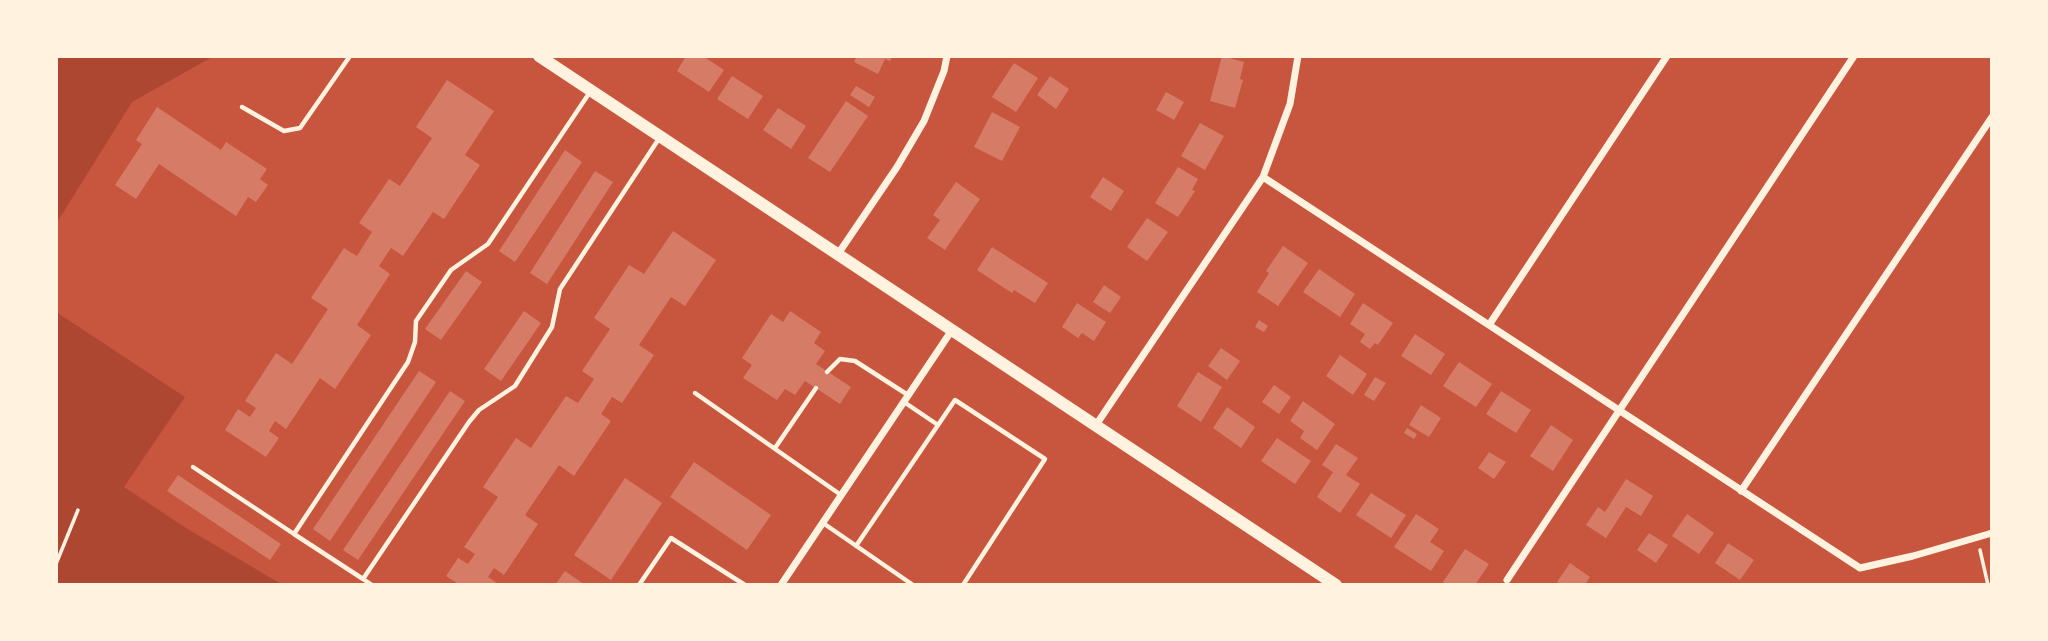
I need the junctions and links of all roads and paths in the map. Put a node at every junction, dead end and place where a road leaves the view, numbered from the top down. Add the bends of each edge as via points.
1 (350, 56) edge
2 (539, 56) edge
3 (947, 56) edge
4 (1298, 56) edge
5 (1667, 56) edge
6 (1854, 56) edge
7 (591, 90) junction
8 (242, 107) dead end
9 (1992, 117) edge
10 (660, 136) junction
11 (1263, 177) junction
12 (838, 254) junction
13 (1489, 324) junction
14 (952, 330) junction
15 (827, 372) dead end
16 (816, 388) dead end
17 (695, 393) dead end
18 (906, 398) junction
19 (1619, 411) junction
20 (938, 425) junction
21 (1096, 425) junction
22 (775, 449) junction
23 (194, 467) dead end
24 (1741, 491) junction
25 (841, 495) junction
26 (78, 509) dead end
27 (823, 523) junction
28 (1992, 533) edge
29 (294, 534) junction
30 (1978, 537) junction
31 (856, 546) junction
32 (56, 564) edge
33 (363, 579) junction
34 (1507, 580) dead end
35 (372, 585) edge
36 (639, 585) edge
37 (745, 585) edge
38 (781, 585) edge
39 (913, 585) edge
40 (963, 585) edge
41 (1336, 585) edge
42 (1988, 585) edge

1 - 8 lane via 300,128 284,131
2 - 7 main road
3 - 12 street via 924,121
4 - 11 street via 1290,104
5 - 13 street
6 - 19 street
7 - 10 main road
7 - 29 lane via 488,244 450,270 416,321 408,362
9 - 24 street
10 - 12 main road
10 - 33 lane via 560,289 552,327 515,386 469,422
11 - 13 street
11 - 21 street
12 - 14 main road
13 - 19 street
14 - 18 street
14 - 21 main road
15 - 18 lane via 840,359 855,361
16 - 22 lane
17 - 22 lane
18 - 20 lane
18 - 25 street
19 - 24 street
19 - 34 street
20 - 31 lane
20 - 40 lane via 955,400 1045,459
21 - 41 main road
22 - 25 lane
23 - 29 lane
24 - 30 street via 1860,568
25 - 27 street
26 - 32 path
27 - 31 lane
27 - 38 street
28 - 30 street
29 - 33 lane
30 - 42 path
31 - 39 lane
33 - 35 lane
36 - 37 lane via 671,538

